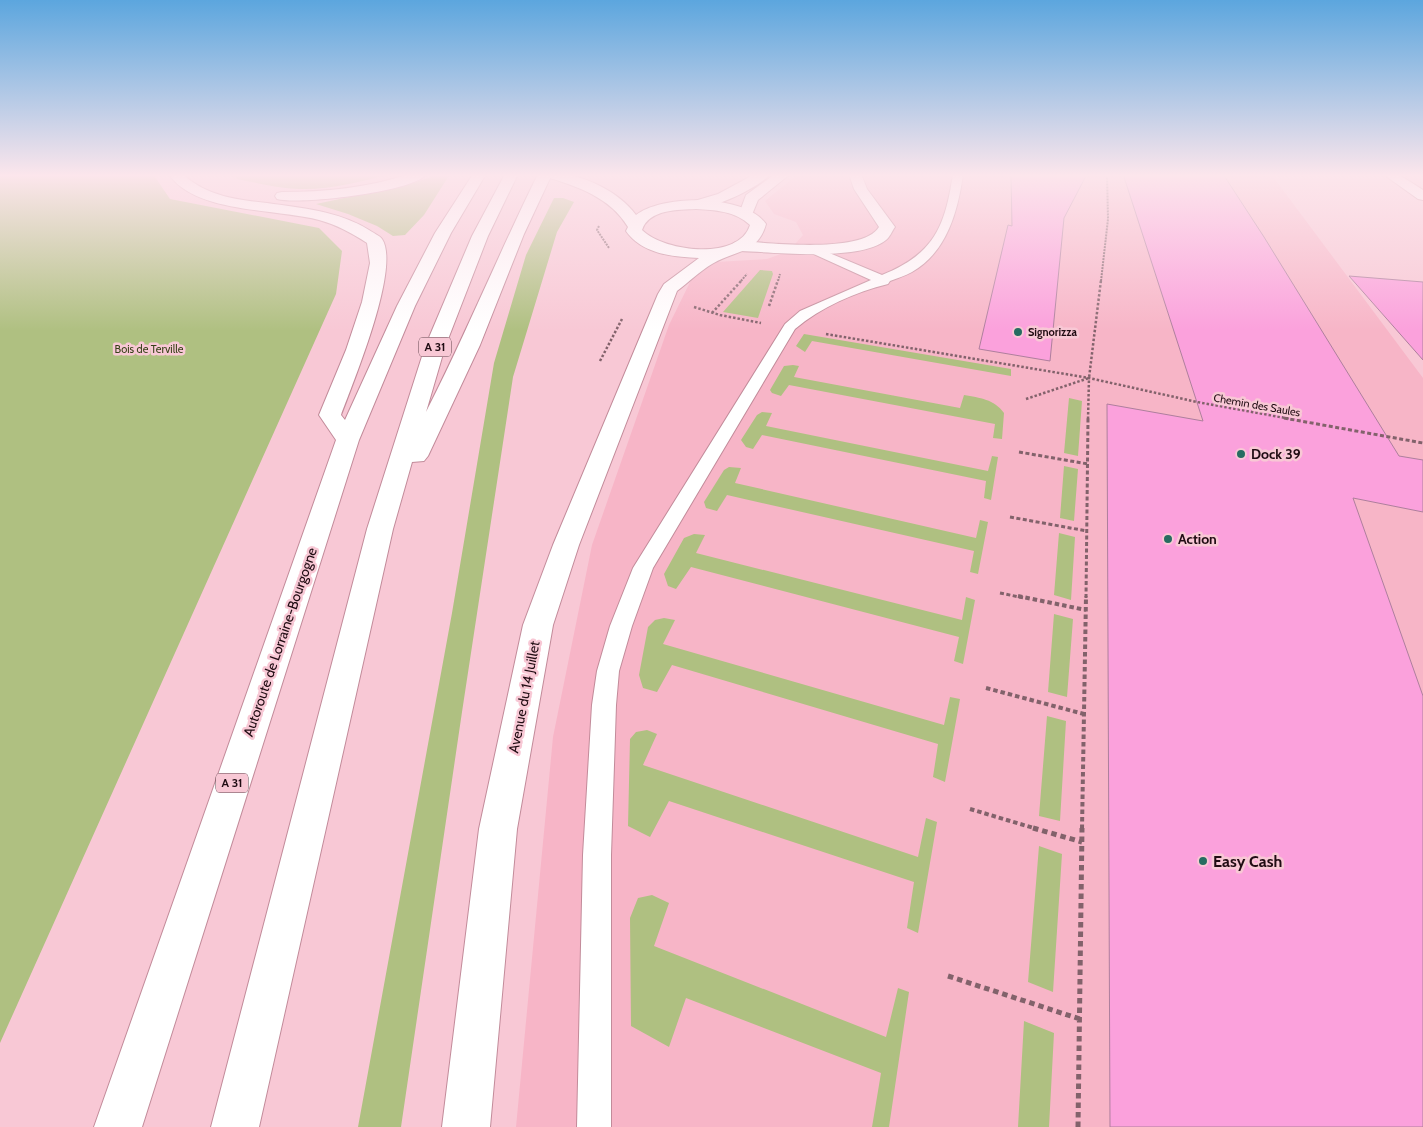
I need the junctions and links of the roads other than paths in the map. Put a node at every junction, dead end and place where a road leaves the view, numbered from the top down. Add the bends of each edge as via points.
1 (635, 226) edge
2 (353, 227) edge
3 (448, 227) edge
4 (484, 227) edge
5 (520, 227) edge
6 (754, 227) edge
7 (768, 227) edge
8 (887, 227) edge
9 (945, 227) edge
10 (654, 247) junction
11 (734, 248) junction
12 (842, 248) junction
13 (811, 249) junction
14 (884, 281) junction
15 (670, 288) junction
16 (348, 440) junction
17 (380, 529) junction
18 (118, 1127) edge
19 (235, 1127) edge
20 (466, 1127) edge
21 (594, 1127) edge

1 - 10 main road via 637,237
2 - 16 main road via 375,241 378,263 356,350 330,415
3 - 16 main road, Autoroute de Lorraine-Bourgogne / A 31 via 406,306
4 - 17 main road, A 31 via 435,347
5 - 17 main road via 470,345
6 - 11 main road via 756,236
7 - 12 main road
8 - 12 main road via 880,238
9 - 14 lane via 926,255
10 - 11 main road via 681,253
10 - 15 main road, Avenue du 14 Juillet via 665,258
11 - 13 main road
11 - 15 main road via 705,261
12 - 13 main road
13 - 14 lane
14 - 21 lane via 805,314 790,327 643,568 621,626 608,671 604,705 597,855
15 - 20 main road, Avenue du 14 Juillet via 566,544 538,625 498,829
16 - 18 main road, Autoroute de Lorraine-Bourgogne / A 31
17 - 19 main road, A 31

